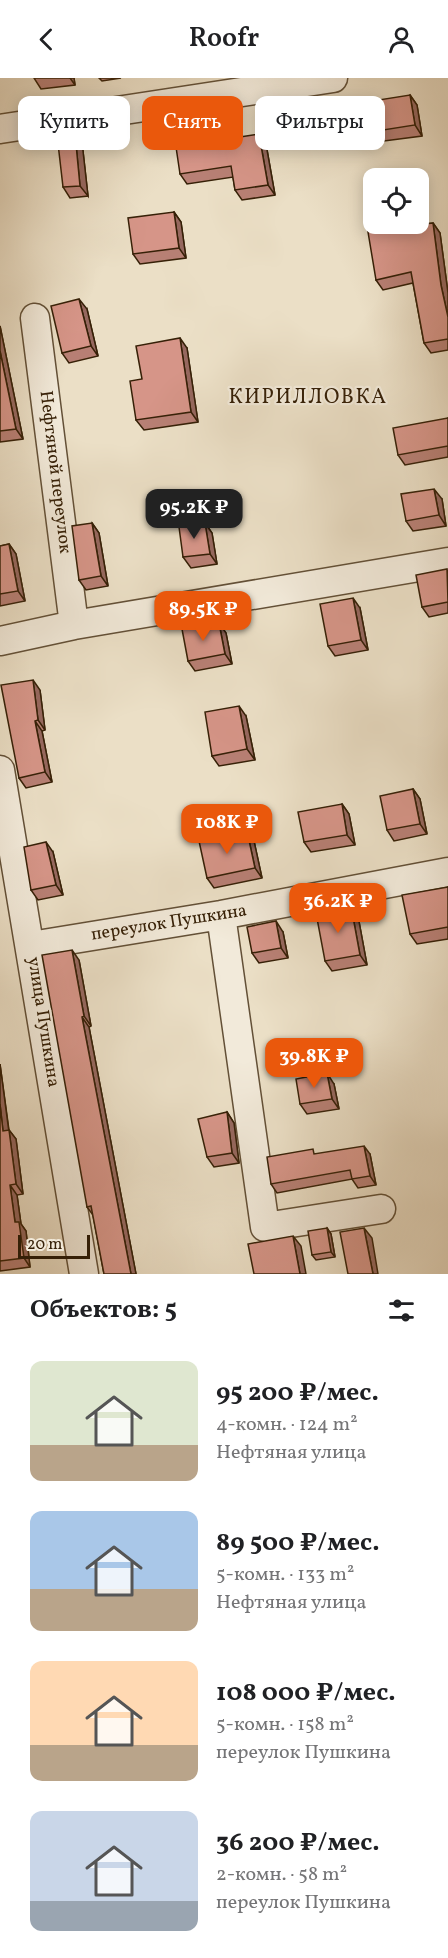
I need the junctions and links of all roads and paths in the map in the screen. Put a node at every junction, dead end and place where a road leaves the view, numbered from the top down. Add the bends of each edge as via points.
1 (333, 78) edge
2 (0, 129) edge
3 (35, 318) dead end
4 (448, 562) edge
5 (74, 625) junction
6 (0, 641) edge
7 (0, 770) edge
8 (5, 840) edge
9 (448, 872) edge
10 (222, 915) junction
11 (31, 946) junction
12 (381, 1209) dead end
13 (84, 1274) edge

1 - 2 street
3 - 5 street, Нефтяной переулок
4 - 5 street
5 - 6 street
7 - 8 street, улица Пушкина
8 - 11 street, улица Пушкина
9 - 10 street, переулок Пушкина
10 - 11 street, переулок Пушкина
10 - 12 street via 265,1227
11 - 13 street, улица Пушкина

